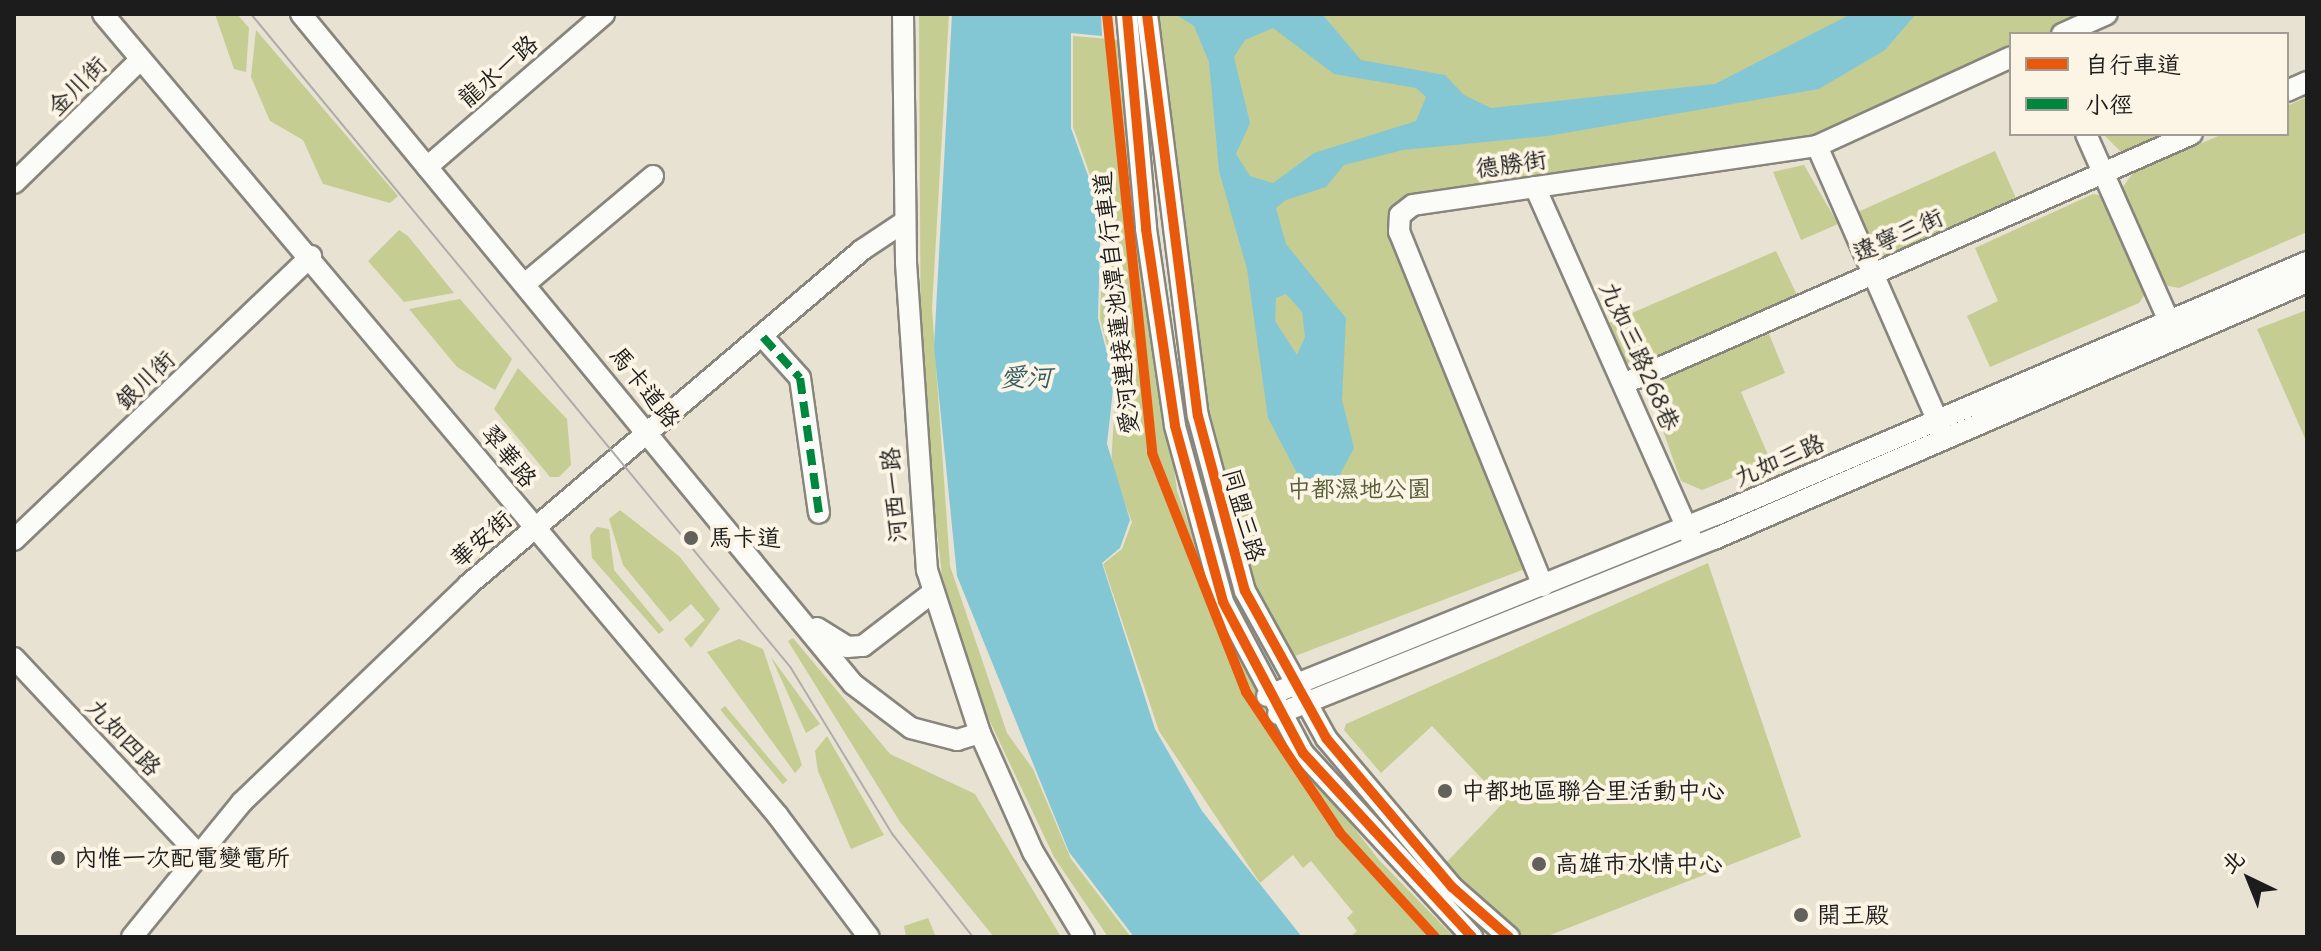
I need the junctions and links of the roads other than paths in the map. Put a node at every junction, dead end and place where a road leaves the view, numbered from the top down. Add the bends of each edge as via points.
1 (103, 14) edge
2 (301, 14) edge
3 (604, 14) edge
4 (903, 14) edge
5 (1127, 14) edge
6 (1147, 14) edge
7 (2107, 14) edge
8 (2066, 32) edge
9 (2009, 58) edge
10 (141, 59) junction
11 (2087, 136) edge
12 (2187, 136) edge
13 (1817, 146) junction
14 (427, 167) junction
15 (2104, 173) junction
16 (653, 176) dead end
17 (14, 183) edge
18 (1535, 187) junction
19 (904, 222) junction
20 (311, 256) junction
21 (2307, 262) edge
22 (1872, 275) junction
23 (2307, 282) edge
24 (526, 283) junction
25 (2169, 321) junction
26 (763, 337) junction
27 (1625, 383) junction
28 (1937, 420) junction
29 (650, 433) junction
30 (1946, 440) junction
31 (819, 513) dead end
32 (535, 527) junction
33 (1687, 527) junction
34 (14, 540) edge
35 (1695, 547) junction
36 (1543, 586) junction
37 (933, 592) junction
38 (789, 606) junction
39 (14, 658) edge
40 (1292, 686) junction
41 (1303, 704) junction
42 (1272, 705) junction
43 (980, 733) junction
44 (1399, 828) junction
45 (1380, 844) junction
46 (195, 851) junction
47 (132, 937) edge
48 (869, 937) edge
49 (1084, 937) edge
50 (1472, 937) edge
51 (1509, 937) edge

1 - 10 street, 翠華路
2 - 14 street, 馬卡道路
3 - 14 street, 龍水一路
4 - 19 street, 河西一路
5 - 42 street, 同盟三路 via 1146,229 1175,426 1223,602
6 - 40 street, 同盟三路 via 1198,416 1245,591
7 - 8 street
9 - 13 street, 德勝街
10 - 17 street, 金川街
10 - 20 street, 翠華路
11 - 15 street
12 - 15 street, 遼寧三街
13 - 18 street, 德勝街
13 - 22 street
14 - 24 street, 馬卡道路
15 - 22 street, 遼寧三街
15 - 25 street
16 - 24 street
18 - 27 street, 九如三路268巷
18 - 36 street, 德勝街 via 1413,205 1400,215 1399,232
19 - 26 street, 華安街 via 862,250
19 - 37 street, 河西一路 via 912,398
20 - 32 street, 翠華路
20 - 34 street, 銀川街
21 - 25 street, 九如三路
22 - 27 street, 遼寧三街
22 - 28 street
23 - 30 street, 九如三路
24 - 29 street, 馬卡道路
25 - 28 street, 九如三路
26 - 29 street, 華安街
26 - 31 street via 800,378
27 - 33 street, 九如三路268巷
28 - 30 street
28 - 33 street, 九如三路
29 - 32 street, 華安街
29 - 38 street, 馬卡道路
30 - 35 street, 九如三路
32 - 46 street, 華安街
32 - 48 street, 翠華路 via 778,816
33 - 35 street, 九如三路268巷
33 - 36 street, 九如三路
35 - 41 street, 九如三路
36 - 40 street, 九如三路
37 - 38 street via 855,648
37 - 43 street, 河西一路
38 - 43 street, 馬卡道路 via 888,716 949,739
39 - 46 street, 九如四路
40 - 41 street, 同盟三路
40 - 42 street, 九如三路
41 - 42 street, 九如三路
41 - 44 street, 同盟三路
42 - 45 street, 同盟三路
43 - 49 street, 河西一路 via 1033,852
44 - 45 street
44 - 51 street, 同盟三路
45 - 50 street, 同盟三路
46 - 47 street, 華安街

